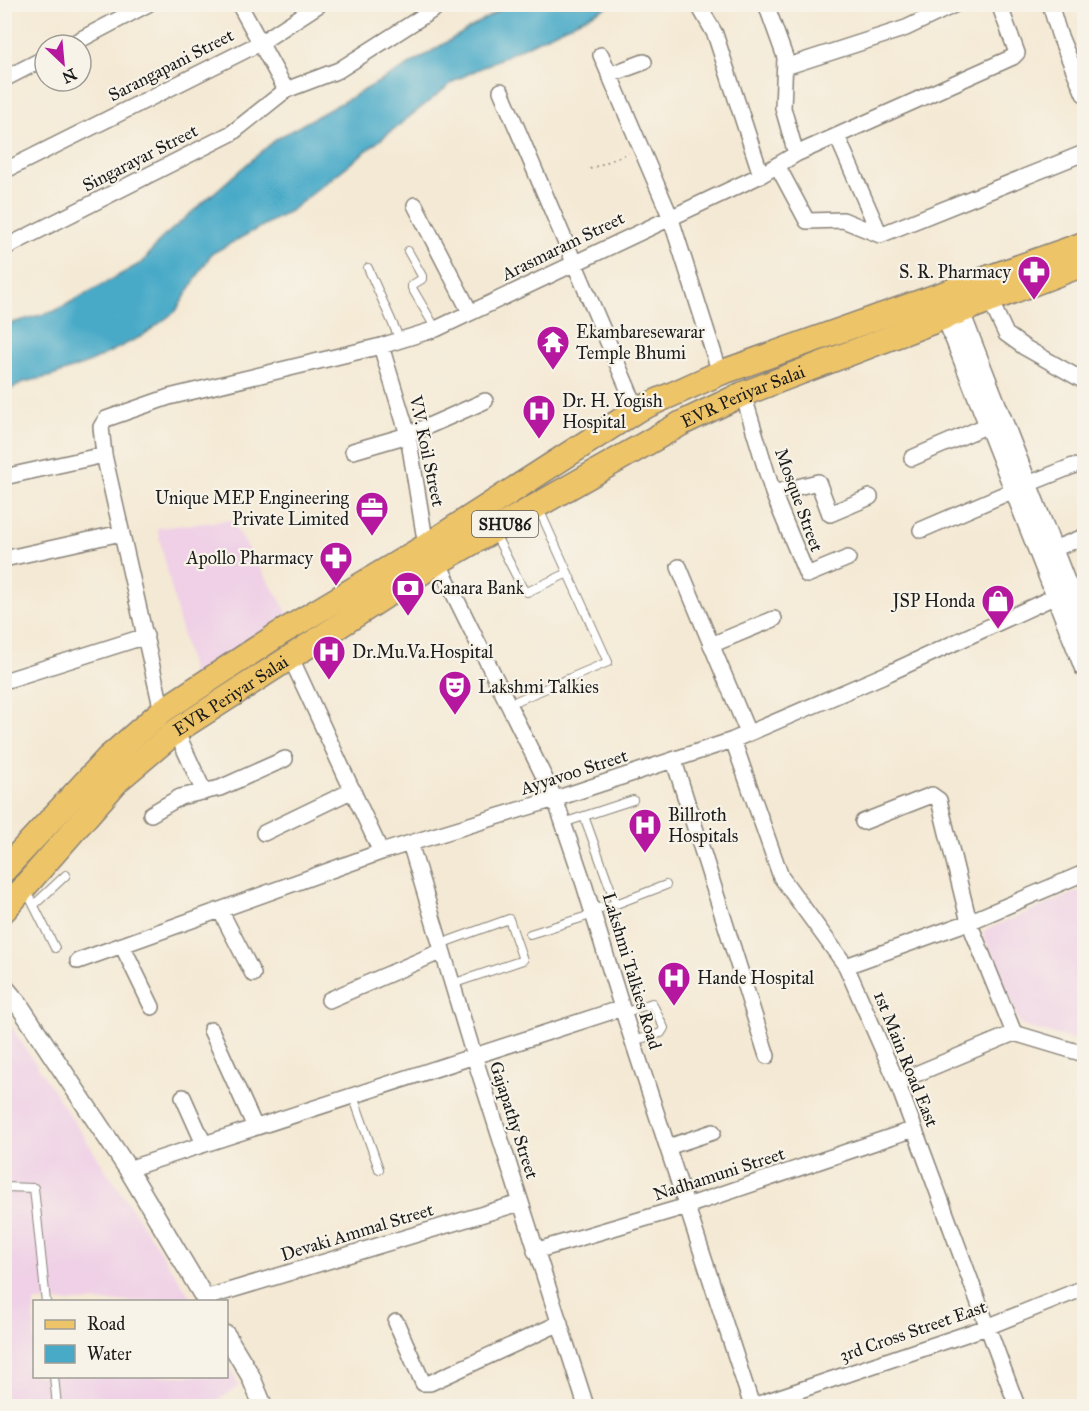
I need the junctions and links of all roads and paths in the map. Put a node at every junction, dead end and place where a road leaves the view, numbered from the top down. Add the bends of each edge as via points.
1 (148, 4) edge
2 (238, 4) edge
3 (320, 4) edge
4 (442, 4) edge
5 (698, 4) edge
6 (773, 4) edge
7 (956, 4) edge
8 (999, 4) edge
9 (1050, 5) edge
10 (125, 10) edge
11 (89, 33) edge
12 (260, 43) junction
13 (601, 55) dead end
14 (644, 62) dead end
15 (33, 64) edge
16 (785, 67) junction
17 (609, 75) junction
18 (4, 79) edge
19 (286, 90) junction
20 (501, 91) dead end
21 (1084, 94) edge
22 (837, 136) junction
23 (640, 148) junction
24 (1084, 153) edge
25 (796, 154) junction
26 (777, 165) junction
27 (590, 169) dead end
28 (4, 171) edge
29 (761, 175) junction
30 (415, 205) dead end
31 (670, 216) junction
32 (880, 235) junction
33 (1084, 244) edge
34 (4, 249) edge
35 (408, 251) dead end
36 (574, 262) junction
37 (1084, 264) edge
38 (368, 268) dead end
39 (990, 300) junction
40 (949, 304) junction
41 (470, 312) junction
42 (436, 329) junction
43 (400, 340) junction
44 (381, 346) junction
45 (720, 373) junction
46 (1084, 381) edge
47 (743, 394) junction
48 (485, 401) dead end
49 (637, 410) junction
50 (988, 424) junction
51 (408, 435) junction
52 (353, 451) dead end
53 (104, 455) junction
54 (912, 458) dead end
55 (1073, 466) dead end
56 (4, 477) edge
57 (1021, 487) junction
58 (773, 493) junction
59 (870, 497) dead end
60 (538, 505) junction
61 (494, 530) junction
62 (921, 530) dead end
63 (121, 533) junction
64 (1084, 537) edge
65 (1053, 549) junction
66 (432, 554) junction
67 (848, 558) dead end
68 (4, 559) edge
69 (679, 567) dead end
70 (568, 573) junction
71 (1070, 591) edge
72 (774, 619) dead end
73 (1084, 628) edge
74 (146, 636) junction
75 (711, 645) junction
76 (290, 656) junction
77 (1084, 668) edge
78 (4, 681) edge
79 (509, 704) junction
80 (162, 711) junction
81 (176, 731) junction
82 (748, 733) junction
83 (733, 740) junction
84 (285, 759) dead end
85 (674, 761) junction
86 (353, 790) junction
87 (204, 792) junction
88 (555, 799) junction
89 (633, 800) dead end
90 (151, 814) dead end
91 (584, 816) junction
92 (863, 822) dead end
93 (563, 823) junction
94 (264, 833) dead end
95 (410, 843) junction
96 (381, 852) junction
97 (4, 870) edge
98 (1084, 873) edge
99 (66, 875) dead end
100 (666, 885) dead end
101 (29, 896) junction
102 (616, 904) junction
103 (4, 910) edge
104 (220, 910) junction
105 (593, 912) junction
106 (969, 922) junction
107 (531, 934) dead end
108 (122, 945) junction
109 (55, 948) dead end
110 (441, 948) junction
111 (78, 961) dead end
112 (846, 966) junction
113 (253, 974) dead end
114 (452, 984) junction
115 (4, 987) edge
116 (329, 1000) dead end
117 (152, 1007) dead end
118 (623, 1011) junction
119 (211, 1030) dead end
120 (1014, 1034) junction
121 (633, 1041) junction
122 (1084, 1054) edge
123 (474, 1056) junction
124 (767, 1056) dead end
125 (897, 1082) junction
126 (353, 1096) junction
127 (183, 1097) dead end
128 (255, 1127) junction
129 (914, 1129) junction
130 (713, 1132) dead end
131 (204, 1144) junction
132 (668, 1147) junction
133 (128, 1169) junction
134 (379, 1169) dead end
135 (4, 1187) edge
136 (520, 1203) junction
137 (687, 1206) junction
138 (535, 1251) junction
139 (1084, 1288) edge
140 (46, 1300) edge
141 (206, 1300) edge
142 (396, 1322) dead end
143 (560, 1323) junction
144 (987, 1326) junction
145 (228, 1338) edge
146 (54, 1378) edge
147 (57, 1407) edge
148 (263, 1407) edge
149 (586, 1407) edge
150 (753, 1407) edge
151 (1017, 1407) edge

1 - 10 street
2 - 12 street
3 - 12 street, Sarangapani Street
4 - 19 street, Singarayar Street via 339,70
5 - 29 street via 715,34
6 - 16 street via 767,7
7 - 16 street via 906,28
8 - 22 street, Arasmaram Street via 1017,53 1013,57
9 - 21 street
10 - 11 street
12 - 19 street
12 - 28 street, Sarangapani Street
13 - 17 street
14 - 17 street
15 - 18 street
16 - 25 street via 783,108
17 - 23 street
19 - 34 street, Singarayar Street via 232,133
20 - 36 street
22 - 25 street, Arasmaram Street
22 - 32 street
23 - 27 path
23 - 31 street
24 - 32 street
25 - 26 street, Arasmaram Street
26 - 29 street, Arasmaram Street
26 - 32 street via 807,221 843,220
29 - 31 street, Arasmaram Street
30 - 41 street
31 - 36 street, Arasmaram Street
31 - 45 street
33 - 40 main road, EVR Periyar Salai / SHU86
35 - 42 lane via 422,276 412,288
36 - 41 street, Arasmaram Street
36 - 49 street
37 - 39 main road, EVR Periyar Salai / SHU86
38 - 43 lane
39 - 40 main road, EVR Periyar Salai / SHU86
39 - 46 street via 1006,334
40 - 45 main road, EVR Periyar Salai / SHU86
40 - 47 main road, EVR Periyar Salai / SHU86
40 - 50 street
40 - 57 street
41 - 42 street, Arasmaram Street
42 - 43 street, Arasmaram Street
43 - 44 street, Arasmaram Street
44 - 51 street, V.V. Koil Street
44 - 53 street, Arasmaram Street via 169,397 106,419 101,427
45 - 49 main road, EVR Periyar Salai / SHU86
47 - 58 street, Mosque Street
47 - 60 main road, EVR Periyar Salai / SHU86 via 682,423
48 - 51 street
49 - 66 main road, EVR Periyar Salai / SHU86
50 - 54 street
50 - 57 street
51 - 52 street
51 - 66 street, V.V. Koil Street
53 - 56 street
53 - 63 street
55 - 57 street
57 - 62 street
57 - 65 street
57 - 71 street
58 - 59 street via 818,482 830,514
58 - 67 street, Mosque Street via 807,575
60 - 61 main road, EVR Periyar Salai / SHU86
60 - 70 lane
61 - 66 main road, EVR Periyar Salai / SHU86
61 - 70 lane via 527,592
63 - 68 street
63 - 74 street
64 - 65 street
65 - 71 street
66 - 76 main road, EVR Periyar Salai / SHU86
66 - 79 street, Lakshmi Talkies Road
66 - 80 main road, EVR Periyar Salai / SHU86 via 279,634
69 - 75 street
70 - 79 lane via 608,662
71 - 73 street
71 - 77 street
71 - 82 street, Ayyavoo Street
72 - 75 street
74 - 78 street
74 - 80 street
75 - 82 street
76 - 81 main road, EVR Periyar Salai / SHU86
76 - 86 street
79 - 88 street, Lakshmi Talkies Road
80 - 97 main road, EVR Periyar Salai / SHU86 via 108,759
81 - 87 street
81 - 101 main road, EVR Periyar Salai / SHU86 via 118,780
82 - 83 street, Ayyavoo Street
83 - 85 street, Ayyavoo Street
83 - 112 street, 1st Main Road East via 781,877
84 - 87 street
85 - 88 street, Ayyavoo Street
85 - 124 street
86 - 94 street
86 - 96 street
87 - 90 street via 180,797
88 - 93 street, Lakshmi Talkies Road
88 - 95 street, Ayyavoo Street
89 - 91 lane
91 - 93 lane
91 - 102 lane
92 - 106 street via 932,795 939,800
93 - 105 street, Lakshmi Talkies Road
95 - 96 street, Ayyavoo Street
95 - 110 street, Gajapathy Street
96 - 104 street, Ayyavoo Street
98 - 106 street
99 - 101 lane
100 - 102 lane
101 - 103 main road, EVR Periyar Salai / SHU86
101 - 109 lane
102 - 105 lane
104 - 108 street, Ayyavoo Street
104 - 113 street
105 - 107 lane
105 - 118 street, Lakshmi Talkies Road
106 - 112 street
106 - 120 street
108 - 111 street, Ayyavoo Street
108 - 117 street
110 - 114 street, Gajapathy Street
110 - 114 lane via 509,919 524,960
110 - 116 street
112 - 125 street, 1st Main Road East
114 - 123 street, Gajapathy Street
115 - 133 street
118 - 121 street, Lakshmi Talkies Road
118 - 121 lane via 652,1003 664,1028 661,1033
118 - 123 street
119 - 128 street
120 - 122 street
120 - 125 street
121 - 132 street, Lakshmi Talkies Road
123 - 126 street
123 - 136 street, Gajapathy Street
125 - 129 street, 1st Main Road East
126 - 128 street
126 - 134 lane
127 - 131 street
128 - 131 street
129 - 137 street, Nadhamuni Street
129 - 144 street, 1st Main Road East
130 - 132 street
131 - 133 street
132 - 137 street, Lakshmi Talkies Road
133 - 141 street
135 - 140 lane via 34,1188
136 - 138 street, Gajapathy Street
136 - 141 street, Devaki Ammal Street
137 - 138 street, Nadhamuni Street
137 - 150 street, Lakshmi Talkies Road
138 - 143 street, Gajapathy Street
139 - 144 street, 3rd Cross Street East
142 - 143 street via 423,1383
143 - 149 street, Gajapathy Street
144 - 150 street, 3rd Cross Street East
144 - 151 street, 1st Main Road East
145 - 148 street
146 - 147 lane

